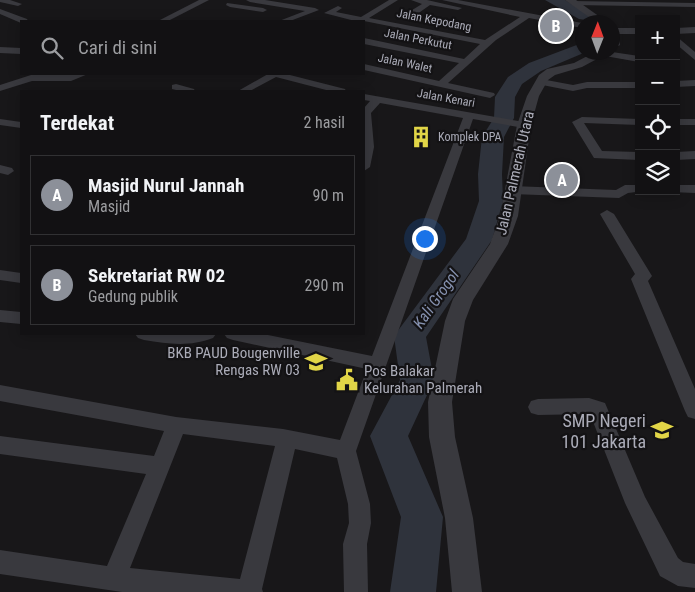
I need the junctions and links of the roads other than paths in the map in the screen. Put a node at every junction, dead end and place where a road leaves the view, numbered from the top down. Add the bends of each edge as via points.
1 (0, 0) edge
2 (205, 0) edge
3 (250, 0) edge
4 (394, 0) edge
5 (415, 0) edge
6 (446, 0) edge
7 (573, 1) edge
8 (594, 1) edge
9 (428, 3) junction
10 (688, 3) edge
11 (274, 4) junction
12 (456, 4) junction
13 (230, 5) dead end
14 (484, 6) junction
15 (338, 8) dead end
16 (0, 11) edge
17 (265, 11) junction
18 (592, 15) edge
19 (257, 16) dead end
20 (523, 16) junction
21 (407, 17) dead end
22 (22, 20) edge
23 (164, 20) edge
24 (286, 20) edge
25 (361, 20) edge
26 (365, 21) edge
27 (575, 25) edge
28 (620, 30) edge
29 (695, 30) edge
30 (635, 31) edge
31 (680, 31) edge
32 (365, 41) edge
33 (488, 43) junction
34 (680, 48) edge
35 (0, 50) edge
36 (20, 51) edge
37 (620, 55) edge
38 (695, 57) edge
39 (635, 58) edge
40 (588, 60) edge
41 (466, 62) junction
42 (365, 67) edge
43 (80, 75) edge
44 (273, 75) edge
45 (279, 75) edge
46 (541, 82) junction
47 (441, 84) junction
48 (680, 84) edge
49 (695, 84) edge
50 (635, 85) edge
51 (176, 87) dead end
52 (0, 88) edge
53 (186, 90) edge
54 (245, 90) edge
55 (337, 90) edge
56 (20, 91) edge
57 (490, 95) dead end
58 (365, 97) edge
59 (377, 100) junction
60 (475, 117) junction
61 (0, 122) edge
62 (635, 122) edge
63 (680, 122) edge
64 (695, 122) edge
65 (518, 124) junction
66 (20, 125) edge
67 (695, 155) edge
68 (635, 156) edge
69 (680, 156) edge
70 (365, 163) edge
71 (635, 189) edge
72 (680, 189) edge
73 (695, 189) edge
74 (512, 190) junction
75 (607, 214) dead end
76 (0, 275) edge
77 (20, 278) edge
78 (0, 316) edge
79 (20, 318) edge
80 (151, 335) edge
81 (204, 335) edge
82 (238, 335) edge
83 (378, 364) junction
84 (0, 393) edge
85 (538, 407) dead end
86 (694, 408) edge
87 (177, 425) junction
88 (287, 439) junction
89 (0, 445) edge
90 (346, 451) junction
91 (160, 466) junction
92 (0, 562) edge
93 (695, 576) edge
94 (114, 579) junction
95 (249, 592) edge
96 (356, 592) edge
97 (467, 592) edge

1 - 16 street via 18,4
2 - 23 street
3 - 11 street
4 - 25 street
5 - 9 street
6 - 12 street
7 - 8 street
7 - 18 street
8 - 10 street
9 - 12 street
9 - 21 street
11 - 17 street
11 - 24 street via 316,11
12 - 14 street
12 - 20 street
13 - 17 street
14 - 20 street
14 - 20 street via 503,2
15 - 25 street, Jalan Kepodang via 328,13
16 - 22 street
17 - 19 street
20 - 27 street
20 - 33 street, Jalan Perkutut
26 - 33 street, Jalan Kepodang
28 - 30 street
29 - 31 street
32 - 41 street, Jalan Perkutut
33 - 41 street, Jalan Perkutut
34 - 38 street
35 - 36 street
37 - 39 street
40 - 46 street via 551,72
41 - 47 street, Jalan Perkutut
42 - 47 street, Jalan Walet
43 - 52 street via 31,78
44 - 54 street
45 - 55 street
46 - 50 street via 573,88
46 - 65 street, Jalan Palmerah Utara
47 - 57 street
48 - 49 street
51 - 53 street
52 - 56 street
58 - 59 street, Jalan Kenari
59 - 60 street, Jalan Kenari
59 - 70 street via 366,112 368,151
60 - 65 street, Jalan Kenari
60 - 83 street
61 - 66 street
62 - 68 street via 578,122 598,155
63 - 64 street
65 - 74 street, Jalan Palmerah Utara
67 - 69 street
71 - 74 street via 625,189 619,194
72 - 73 street
74 - 97 street, Jalan Palmerah Utara via 509,216 499,244 463,299 455,321 440,402 442,437 459,518
75 - 86 street via 644,276 639,279
76 - 77 street
78 - 79 street
80 - 81 street via 177,339
82 - 83 street
83 - 90 street
84 - 87 street
85 - 93 street via 598,408 636,503 669,567 678,574
87 - 88 street
87 - 91 street
88 - 90 street via 315,442
88 - 95 street
89 - 91 street
90 - 96 street via 359,504 360,523 355,544
91 - 94 street
92 - 94 street
94 - 95 street

